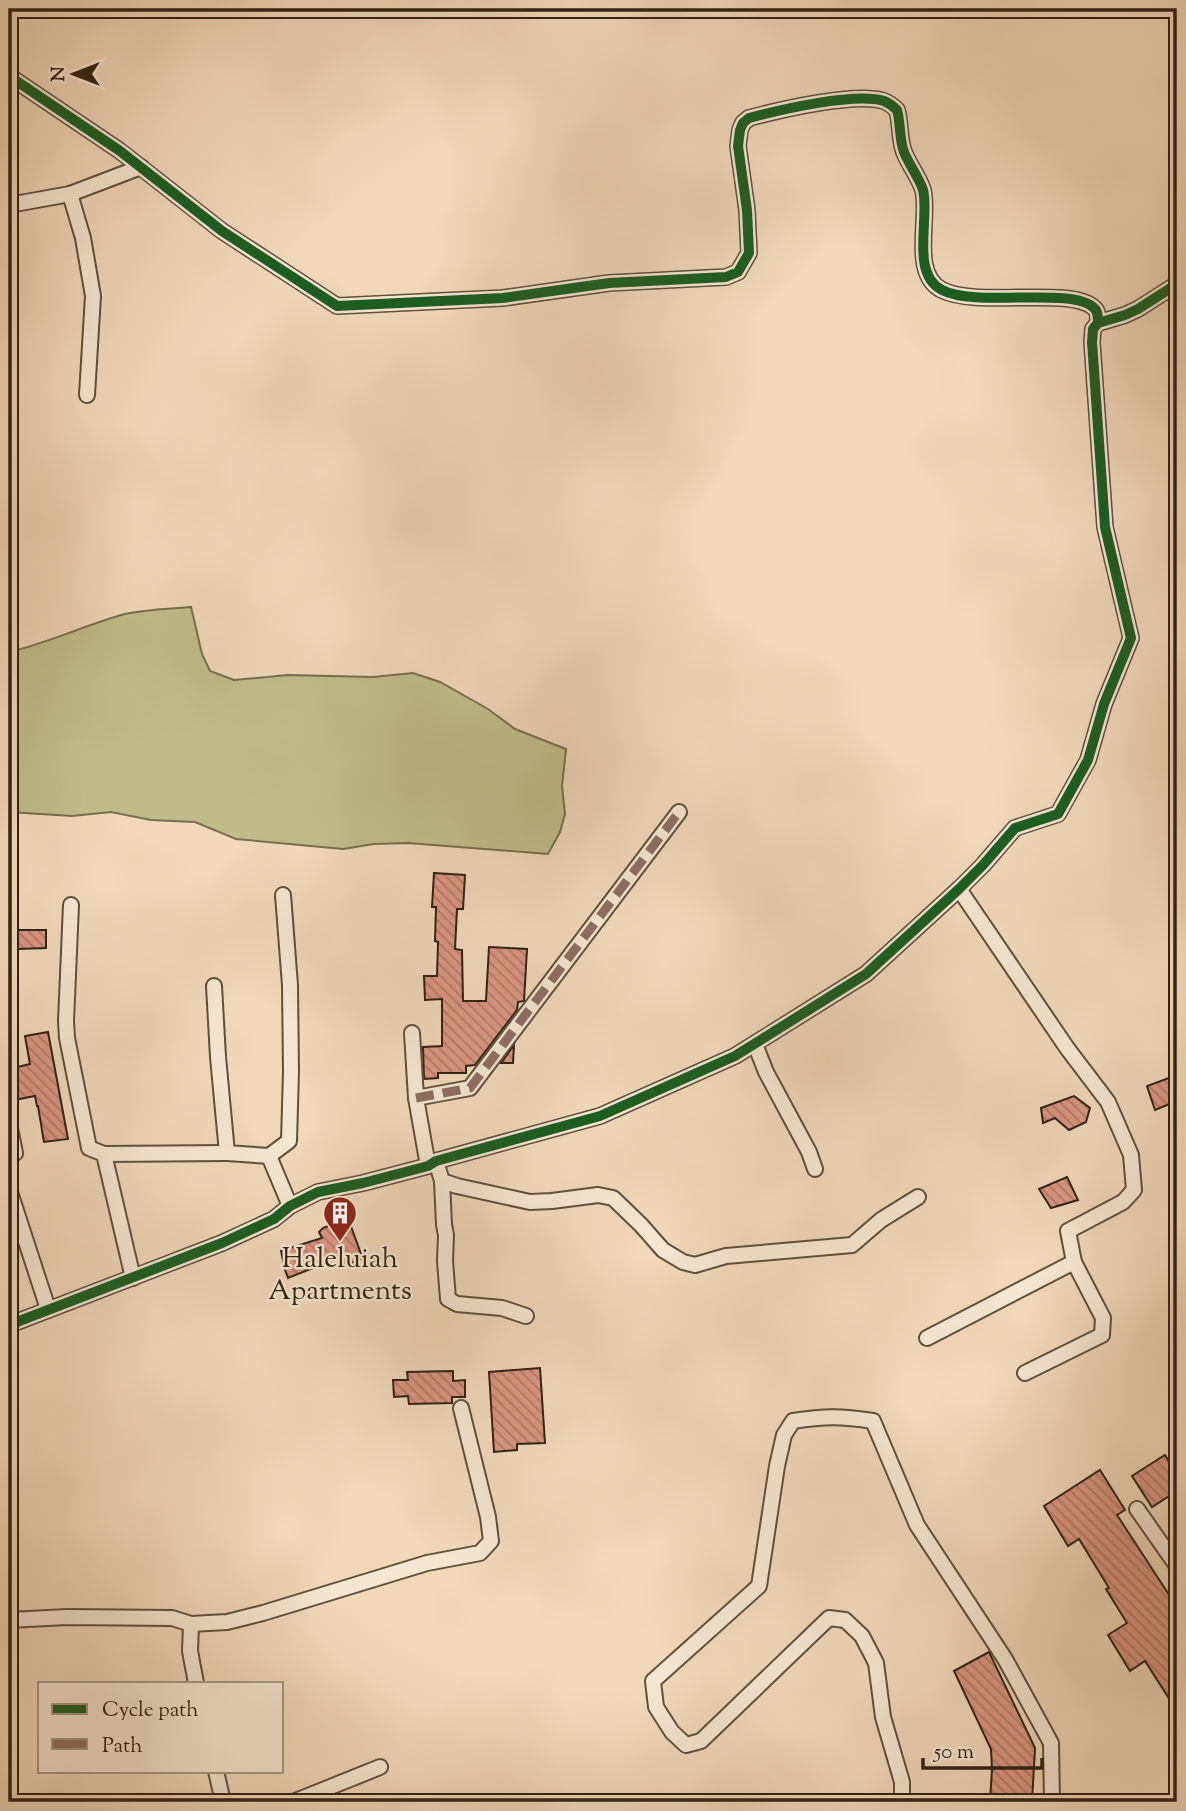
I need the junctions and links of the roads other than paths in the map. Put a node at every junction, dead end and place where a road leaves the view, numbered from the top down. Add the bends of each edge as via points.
1 (9, 76) edge
2 (141, 167) junction
3 (70, 194) junction
4 (9, 205) edge
5 (1177, 284) edge
6 (1098, 323) junction
7 (87, 394) dead end
8 (679, 812) dead end
9 (959, 889) junction
10 (283, 895) dead end
11 (71, 905) dead end
12 (214, 986) dead end
13 (412, 1033) dead end
14 (755, 1044) junction
15 (416, 1098) junction
16 (9, 1123) edge
17 (227, 1153) junction
18 (104, 1154) junction
19 (9, 1156) edge
20 (269, 1157) junction
21 (432, 1164) junction
22 (816, 1169) dead end
23 (442, 1181) junction
24 (9, 1189) edge
25 (918, 1197) dead end
26 (290, 1206) junction
27 (1074, 1262) junction
28 (133, 1278) junction
29 (48, 1309) junction
30 (526, 1316) dead end
31 (9, 1325) edge
32 (927, 1338) dead end
33 (1025, 1373) dead end
34 (461, 1408) dead end
35 (1137, 1508) dead end
36 (1177, 1566) edge
37 (9, 1620) edge
38 (191, 1624) junction
39 (196, 1682) edge
40 (380, 1767) dead end
41 (216, 1772) edge
42 (223, 1802) edge
43 (293, 1802) edge
44 (902, 1802) edge
45 (1052, 1802) edge

1 - 2 street
2 - 3 street
2 - 6 street via 222,231 337,306 503,298 609,283 726,277 738,272 749,253 738,146 743,123 810,104 872,99 897,110 903,149 923,193 923,259 939,290 954,295 1082,301 1095,308
3 - 4 street
3 - 7 street via 93,296
5 - 6 street via 1138,309
6 - 9 street via 1092,342 1105,527 1131,638 1104,704 1088,760 1058,814 1015,828
8 - 15 street via 470,1088
9 - 14 street via 866,974
9 - 27 street via 1108,1101 1130,1156 1134,1190 1123,1202 1068,1231
10 - 20 street via 290,985 289,1141
11 - 18 street via 67,1038 89,1148
12 - 17 street
13 - 15 street
14 - 21 street via 600,1116
14 - 22 street
15 - 21 street
16 - 19 street via 15,1153
17 - 18 street
17 - 20 street
18 - 28 street
20 - 26 street
21 - 23 street
21 - 26 street via 318,1192
23 - 25 street via 530,1202 598,1195 613,1198 663,1250 695,1265 726,1256 852,1245
23 - 30 street via 448,1299
24 - 29 street
26 - 28 street via 232,1239
27 - 32 street
27 - 33 street via 1102,1318 1102,1335
28 - 29 street
29 - 31 street
34 - 38 street via 488,1517 491,1541 480,1553 427,1563 227,1622
35 - 36 street
37 - 38 street via 172,1618
38 - 39 street
40 - 43 street
41 - 42 street
44 - 45 street via 902,1782 883,1717 876,1663 862,1636 845,1620 829,1618 701,1741 685,1745 656,1707 653,1681 760,1586 783,1435 793,1421 822,1416 873,1421 917,1525 1005,1659 1051,1743

